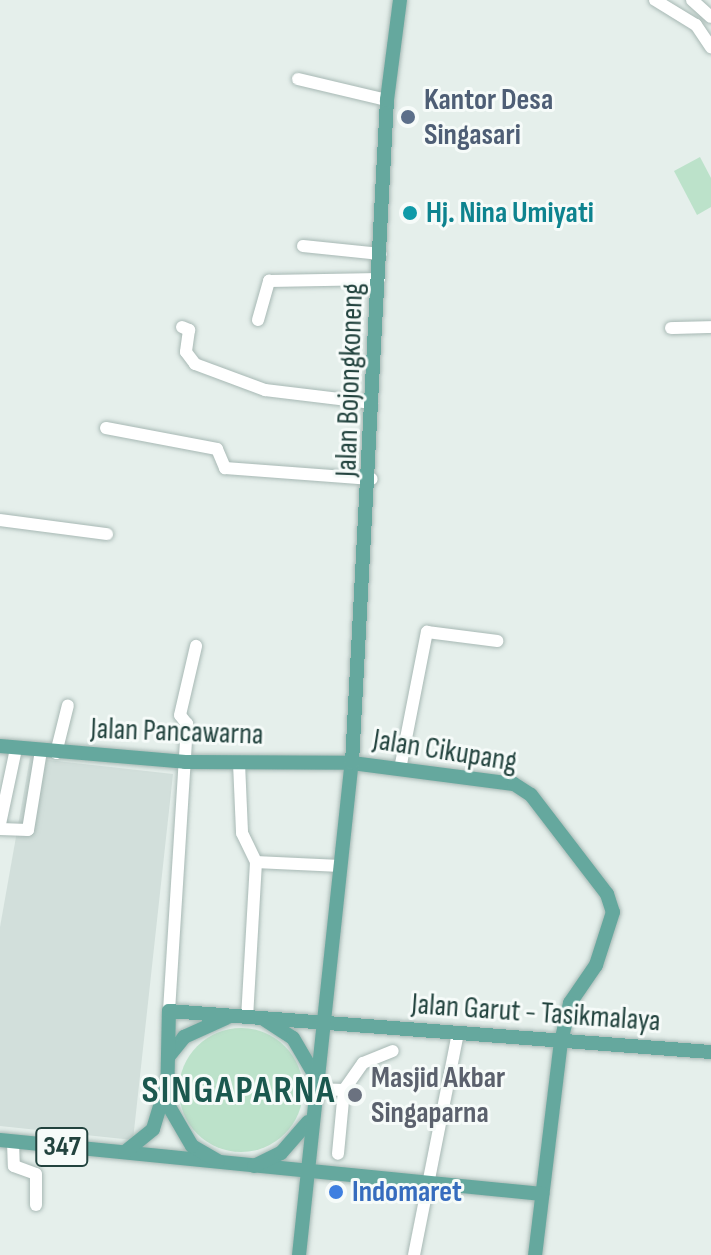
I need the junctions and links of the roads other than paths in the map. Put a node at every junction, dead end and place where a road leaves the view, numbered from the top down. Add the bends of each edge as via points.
1 (400, 0) edge
2 (655, 0) edge
3 (692, 0) edge
4 (711, 17) edge
5 (711, 47) edge
6 (298, 79) dead end
7 (387, 100) junction
8 (303, 246) dead end
9 (381, 254) junction
10 (379, 279) junction
11 (258, 320) dead end
12 (182, 327) dead end
13 (711, 327) edge
14 (671, 328) dead end
15 (372, 403) junction
16 (106, 428) dead end
17 (372, 479) junction
18 (0, 520) edge
19 (107, 534) dead end
20 (497, 641) dead end
21 (196, 646) dead end
22 (68, 705) dead end
23 (0, 746) edge
24 (16, 749) junction
25 (48, 752) junction
26 (185, 762) junction
27 (239, 763) junction
28 (352, 763) junction
29 (400, 769) junction
30 (0, 826) edge
31 (256, 862) junction
32 (340, 866) junction
33 (169, 1011) junction
34 (248, 1017) junction
35 (321, 1024) junction
36 (358, 1026) junction
37 (458, 1033) junction
38 (561, 1041) junction
39 (393, 1051) dead end
40 (711, 1052) edge
41 (168, 1057) junction
42 (316, 1058) junction
43 (167, 1076) junction
44 (314, 1082) junction
45 (344, 1090) junction
46 (310, 1120) junction
47 (6, 1141) edge
48 (125, 1152) junction
49 (338, 1154) dead end
50 (218, 1161) junction
51 (254, 1166) junction
52 (308, 1172) junction
53 (425, 1183) junction
54 (542, 1194) junction
55 (36, 1205) dead end
56 (299, 1255) edge
57 (414, 1255) edge
58 (535, 1255) edge

1 - 7 main road, Jalan Bojongkoneng
2 - 5 street via 696,25
3 - 4 street
6 - 7 street
7 - 9 main road, Jalan Bojongkoneng
8 - 9 street
9 - 10 main road, Jalan Bojongkoneng
10 - 11 street via 269,281
10 - 15 main road, Jalan Bojongkoneng
12 - 15 street via 189,330 186,352 195,364 265,390
13 - 14 street
15 - 17 main road, Jalan Bojongkoneng
16 - 17 street via 217,449 225,468
17 - 28 main road, Jalan Bojongkoneng
18 - 19 street
20 - 29 street via 427,632
21 - 26 street via 180,715 187,724
22 - 25 street
23 - 24 main road, Jalan Pancawarna
24 - 25 main road, Jalan Pancawarna
24 - 30 street
25 - 26 main road, Jalan Pancawarna
25 - 30 street via 28,830
26 - 27 main road, Jalan Pancawarna
26 - 33 street
27 - 28 main road, Jalan Pancawarna
27 - 31 street via 242,833
28 - 29 main road, Jalan Cikupang
28 - 32 main road, Jalan Bojongkoneng
29 - 38 main road, Jalan Cikupang via 521,787 607,894 612,921 596,965 570,1003
31 - 32 street
31 - 34 street
32 - 35 main road, Jalan Bojongkoneng
33 - 34 main road, Jalan Garut - Tasikmalaya
33 - 41 main road
34 - 35 main road, Jalan Garut - Tasikmalaya
34 - 41 main road via 195,1031
34 - 44 main road via 293,1038
35 - 36 main road, Jalan Garut - Tasikmalaya
35 - 42 main road, Jalan Bojongkoneng
36 - 37 main road, Jalan Garut - Tasikmalaya
36 - 42 main road via 329,1039
37 - 38 main road, Jalan Garut - Tasikmalaya
37 - 53 street
38 - 40 main road, Jalan Garut - Tasikmalaya
38 - 54 main road, Jalan Cikupang
39 - 45 street via 363,1063
41 - 43 main road
42 - 44 main road, Jalan Bojongkoneng
43 - 48 main road via 153,1129
43 - 50 main road via 177,1129
44 - 45 street
44 - 46 main road
45 - 49 street
46 - 51 main road via 296,1141
46 - 52 main road
47 - 48 main road, 347
47 - 55 street via 14,1166 36,1174
48 - 50 main road
50 - 51 main road
51 - 52 main road
52 - 53 main road
52 - 56 main road
53 - 54 main road
53 - 57 street
54 - 58 main road, Jalan Cikupang

